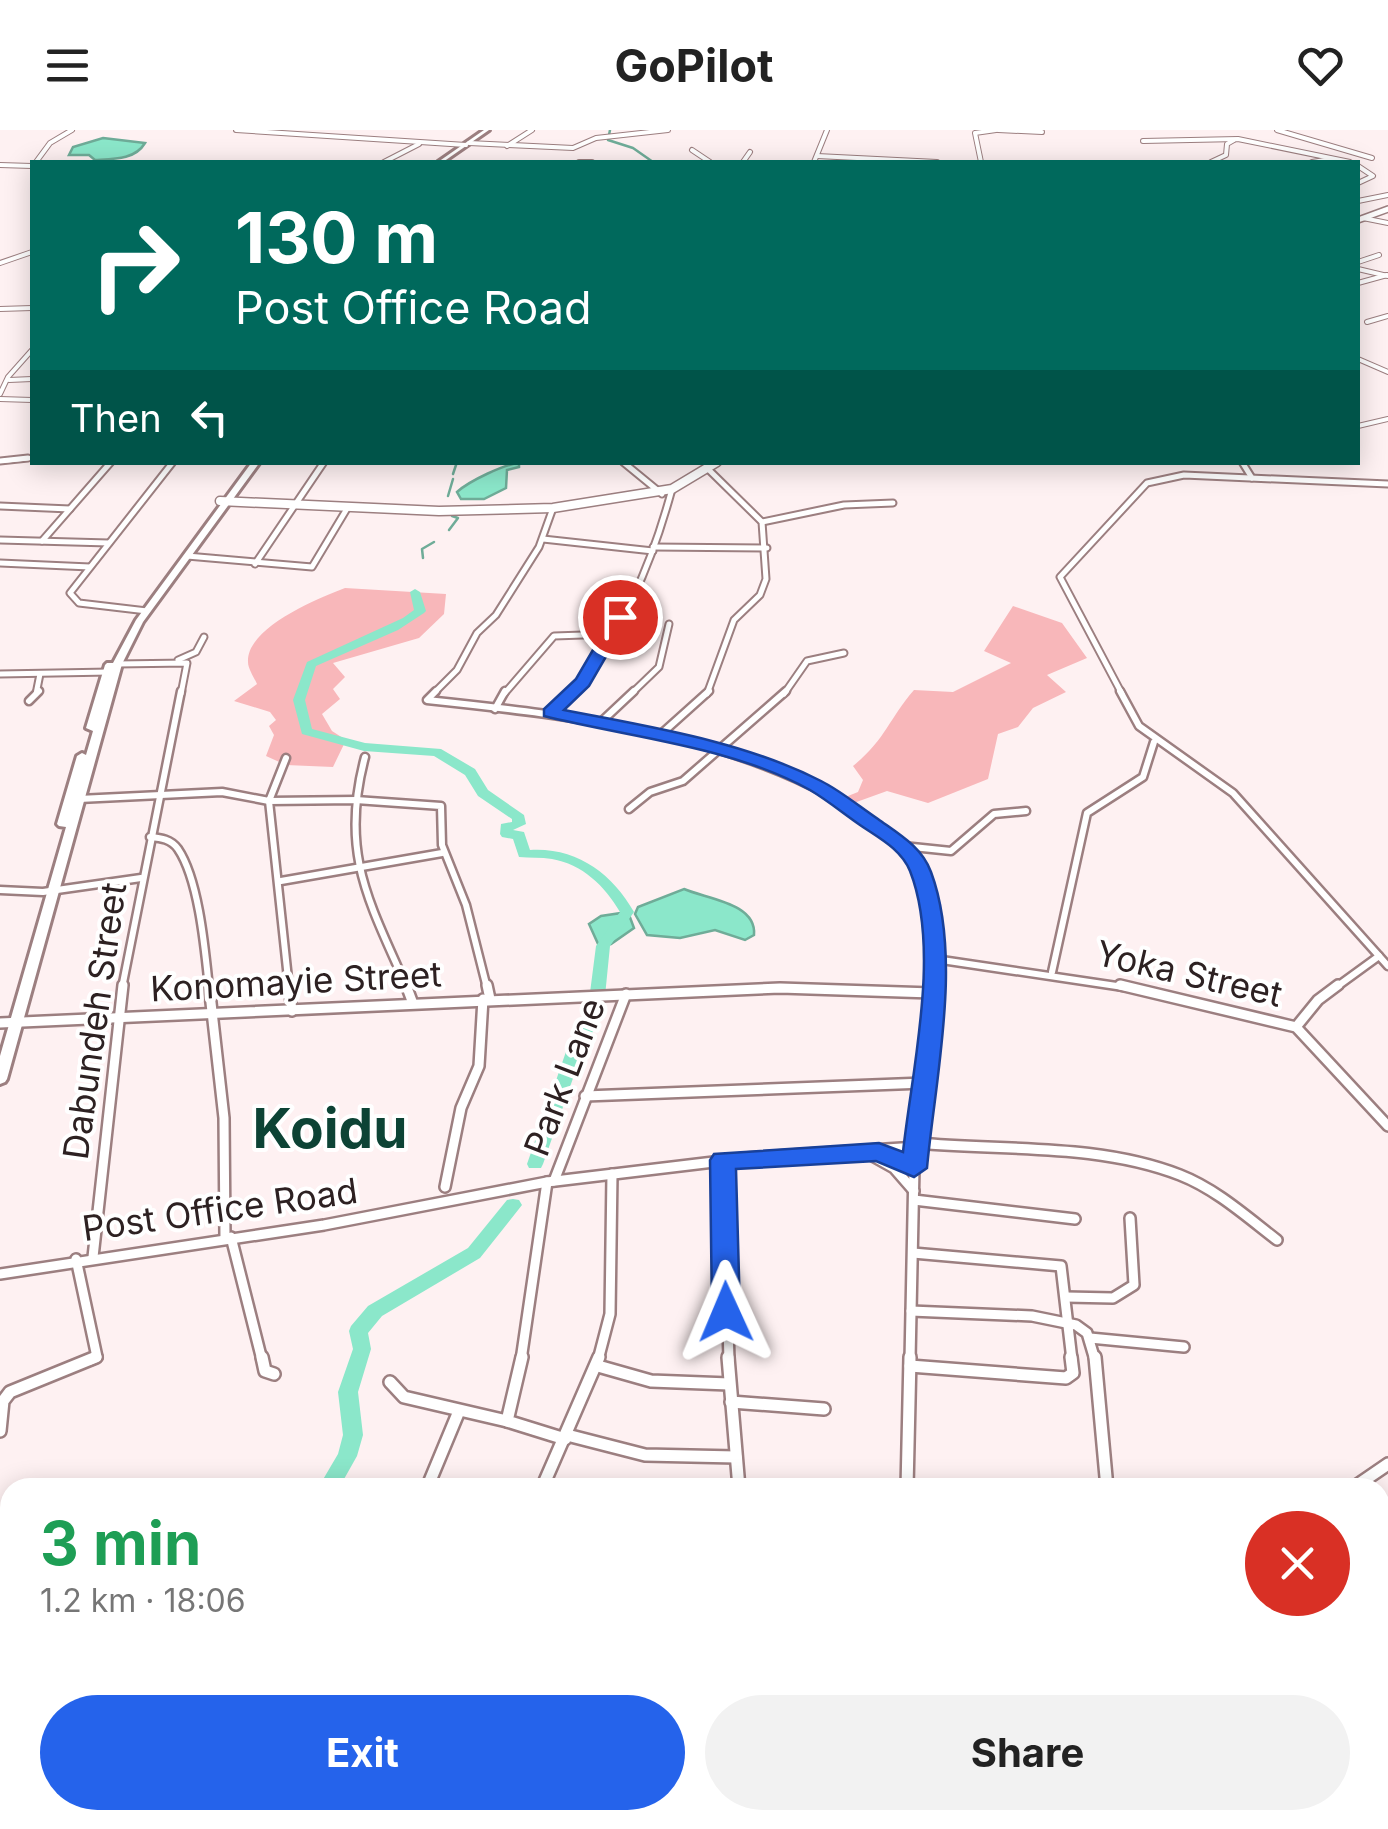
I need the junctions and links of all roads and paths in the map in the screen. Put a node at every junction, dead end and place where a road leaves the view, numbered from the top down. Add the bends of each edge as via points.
1 (72, 130) edge
2 (236, 130) edge
3 (284, 130) edge
4 (488, 130) edge
5 (532, 130) edge
6 (668, 130) edge
7 (827, 130) edge
8 (997, 130) edge
9 (1277, 130) edge
10 (278, 132) edge
11 (390, 132) edge
12 (1042, 132) edge
13 (440, 135) dead end
14 (380, 138) junction
15 (1238, 139) junction
16 (1142, 141) dead end
17 (422, 142) junction
18 (437, 143) junction
19 (467, 144) junction
20 (507, 146) junction
21 (692, 150) dead end
22 (750, 152) dead end
23 (817, 156) junction
24 (1337, 158) junction
25 (38, 160) edge
26 (388, 160) edge
27 (443, 160) edge
28 (705, 160) edge
29 (744, 160) edge
30 (815, 160) edge
31 (908, 160) edge
32 (981, 160) edge
33 (1215, 160) edge
34 (1324, 160) edge
35 (1344, 160) edge
36 (1360, 164) edge
37 (0, 165) edge
38 (30, 165) edge
39 (1360, 166) edge
40 (1360, 181) edge
41 (1388, 196) edge
42 (1360, 200) edge
43 (1388, 209) edge
44 (1360, 219) edge
45 (1388, 223) edge
46 (30, 253) edge
47 (1379, 255) dead end
48 (0, 263) edge
49 (1360, 264) edge
50 (1360, 266) edge
51 (1387, 276) edge
52 (1360, 283) edge
53 (30, 308) edge
54 (0, 309) edge
55 (1388, 316) edge
56 (1367, 322) dead end
57 (30, 352) edge
58 (1360, 360) edge
59 (1388, 372) edge
60 (0, 377) edge
61 (9, 378) junction
62 (30, 378) edge
63 (0, 397) edge
64 (30, 400) edge
65 (1388, 419) edge
66 (1360, 426) edge
67 (30, 458) edge
68 (0, 461) edge
69 (108, 465) edge
70 (171, 465) edge
71 (250, 465) edge
72 (322, 465) edge
73 (626, 465) edge
74 (712, 465) edge
75 (1244, 465) edge
76 (707, 468) junction
77 (1252, 478) junction
78 (1388, 484) edge
79 (658, 492) junction
80 (671, 493) junction
81 (224, 501) junction
82 (894, 503) dead end
83 (292, 505) junction
84 (0, 506) edge
85 (348, 507) junction
86 (553, 508) junction
87 (71, 509) junction
88 (762, 522) junction
89 (201, 532) junction
90 (544, 539) junction
91 (0, 540) edge
92 (42, 541) junction
93 (110, 543) junction
94 (767, 548) junction
95 (653, 549) junction
96 (187, 556) junction
97 (0, 563) edge
98 (256, 564) junction
99 (90, 567) junction
100 (164, 582) junction
101 (143, 611) junction
102 (670, 624) dead end
103 (612, 634) junction
104 (204, 638) dead end
105 (844, 653) dead end
106 (178, 660) junction
107 (112, 672) junction
108 (0, 674) edge
109 (40, 674) junction
110 (29, 701) dead end
111 (495, 710) junction
112 (551, 712) junction
113 (601, 722) junction
114 (660, 735) junction
115 (1154, 742) junction
116 (720, 753) junction
117 (365, 757) dead end
118 (286, 758) dead end
119 (160, 795) junction
120 (356, 800) junction
121 (74, 801) junction
122 (269, 801) junction
123 (629, 809) dead end
124 (1026, 811) dead end
125 (150, 837) junction
126 (904, 846) junction
127 (442, 853) junction
128 (362, 868) junction
129 (141, 878) junction
130 (281, 881) junction
131 (0, 890) edge
132 (48, 891) junction
133 (1379, 956) junction
134 (935, 959) junction
135 (1388, 966) edge
136 (1052, 972) junction
137 (626, 994) junction
138 (932, 994) junction
139 (486, 999) junction
140 (412, 1000) junction
141 (292, 1011) junction
142 (211, 1015) junction
143 (116, 1019) junction
144 (8, 1024) edge
145 (1296, 1027) junction
146 (0, 1050) edge
147 (0, 1079) edge
148 (924, 1083) junction
149 (585, 1096) junction
150 (1388, 1126) edge
151 (917, 1145) junction
152 (879, 1152) junction
153 (865, 1153) junction
154 (723, 1160) junction
155 (914, 1168) junction
156 (612, 1174) junction
157 (550, 1182) junction
158 (445, 1187) dead end
159 (914, 1196) junction
160 (1130, 1218) dead end
161 (1076, 1219) dead end
162 (228, 1237) junction
163 (1277, 1240) dead end
164 (913, 1253) junction
165 (93, 1256) junction
166 (76, 1260) junction
167 (0, 1274) edge
168 (1066, 1296) junction
169 (911, 1311) junction
170 (1068, 1322) junction
171 (1090, 1338) junction
172 (1184, 1347) dead end
173 (598, 1366) junction
174 (910, 1366) junction
175 (274, 1374) dead end
176 (390, 1382) dead end
177 (730, 1384) junction
178 (731, 1402) junction
179 (824, 1408) dead end
180 (459, 1412) junction
181 (507, 1421) junction
182 (0, 1431) edge
183 (566, 1437) junction
184 (736, 1457) junction
185 (432, 1478) edge
186 (547, 1478) edge
187 (738, 1478) edge
188 (908, 1478) edge
189 (1106, 1478) edge

1 - 25 street
2 - 10 street
3 - 10 street
4 - 19 main road
5 - 20 street
6 - 20 street via 596,138 573,148
7 - 23 street
8 - 12 street
8 - 32 street via 975,133
9 - 36 street via 1373,159
10 - 14 street
11 - 14 street
13 - 18 street
14 - 17 street
15 - 16 street
15 - 24 street
15 - 33 street
17 - 18 street
17 - 26 street
18 - 19 street
19 - 20 street
19 - 27 main road
21 - 28 street
22 - 29 street
23 - 30 street
23 - 31 street
24 - 34 street
24 - 35 street
37 - 38 street
39 - 40 street via 1373,176
41 - 42 street
43 - 44 main road
44 - 45 street
46 - 48 street
47 - 49 street
50 - 51 street
51 - 52 street
53 - 54 street
55 - 56 street
57 - 61 street
58 - 59 street
60 - 61 street
61 - 62 street
61 - 63 street
63 - 64 street
65 - 66 street
67 - 68 street
69 - 87 street
70 - 93 street
71 - 81 main road
72 - 83 street
73 - 79 street
74 - 76 main road
75 - 77 street
76 - 80 main road
76 - 88 street
77 - 78 street
77 - 115 street via 1184,475 1147,483 1060,577 1129,709
79 - 80 main road
79 - 86 main road
80 - 95 street
81 - 83 main road
81 - 89 main road
82 - 88 street via 846,502
83 - 85 main road
83 - 98 street
84 - 87 street
85 - 86 main road
85 - 98 street via 312,567
86 - 90 street
87 - 92 street
88 - 94 street
89 - 96 main road
89 - 100 main road
90 - 95 street
90 - 111 street via 456,670 427,697
91 - 92 street
92 - 93 street
93 - 99 street
94 - 95 street
94 - 114 street via 764,587 734,620 715,683
95 - 103 street
96 - 98 street
96 - 100 main road
97 - 99 street
99 - 101 street via 70,593 72,600
100 - 101 main road
101 - 107 main road
102 - 113 street via 659,667
103 - 111 street via 554,636 509,684
103 - 112 street via 578,689
104 - 106 street via 196,652
105 - 116 street via 806,660 779,701
106 - 107 street
106 - 119 street, Dabundeh Street via 187,663
107 - 109 street
107 - 121 main road
108 - 109 street
109 - 110 street via 40,691
111 - 112 street
112 - 113 street
113 - 114 street
114 - 116 street
115 - 133 street via 1237,796
115 - 136 street via 1142,777 1087,814
116 - 123 street
116 - 126 street via 776,768
117 - 120 street
118 - 122 street
119 - 121 street
119 - 122 street
119 - 125 street, Dabundeh Street
120 - 122 street
120 - 127 street via 441,806
120 - 128 street
121 - 132 main road
122 - 130 street
124 - 126 street via 990,815 948,852
125 - 129 street, Dabundeh Street
125 - 142 street via 168,839 178,849 202,923
126 - 134 street via 920,870
127 - 128 street
127 - 139 street via 465,904
128 - 130 street
128 - 140 street via 376,926
129 - 132 street
129 - 143 street, Dabundeh Street
130 - 141 street
131 - 132 street
132 - 144 main road
133 - 135 street
133 - 145 street via 1318,1000
134 - 136 street, Yoka Street
134 - 138 street
136 - 145 street, Yoka Street
137 - 138 street, Konomayie Street via 780,988
137 - 139 street, Konomayie Street
137 - 149 street, Park Lane
138 - 148 street
139 - 140 street, Konomayie Street
139 - 158 street via 479,1066 461,1108
140 - 141 street, Konomayie Street
141 - 142 street, Konomayie Street
142 - 143 street, Konomayie Street
142 - 162 street via 224,1118
143 - 144 street, Konomayie Street
143 - 165 street, Dabundeh Street
144 - 146 main road
144 - 147 main road
145 - 150 street, Yoka Street
148 - 149 street
148 - 151 street
149 - 157 street, Park Lane
151 - 152 street, Post Office Road
151 - 155 street
151 - 163 street, Post Office Road via 1160,1168 1199,1184
152 - 153 street, Post Office Road
152 - 155 street, Post Office Road
153 - 154 street, Post Office Road
153 - 159 street via 894,1168
154 - 156 street, Post Office Road
154 - 177 street
155 - 159 street
156 - 157 street, Post Office Road
156 - 173 street via 610,1314
157 - 162 street, Post Office Road
157 - 181 street, Park Lane
159 - 161 street
159 - 164 street
160 - 168 street via 1134,1285 1113,1298
162 - 165 street, Post Office Road
162 - 175 street via 265,1371
164 - 168 street via 1061,1266
164 - 169 street
165 - 166 street, Post Office Road
166 - 167 street, Post Office Road
166 - 182 street via 97,1357 10,1392
168 - 170 street
169 - 170 street
169 - 174 street
170 - 171 street
170 - 174 street via 1071,1377
171 - 172 street
171 - 189 street
173 - 177 street via 651,1381
173 - 183 street
174 - 188 street
176 - 180 street via 404,1397
177 - 178 street
178 - 179 street
178 - 184 street
180 - 181 street
180 - 185 street
181 - 183 street
183 - 184 street via 645,1455
183 - 186 street
184 - 187 street

